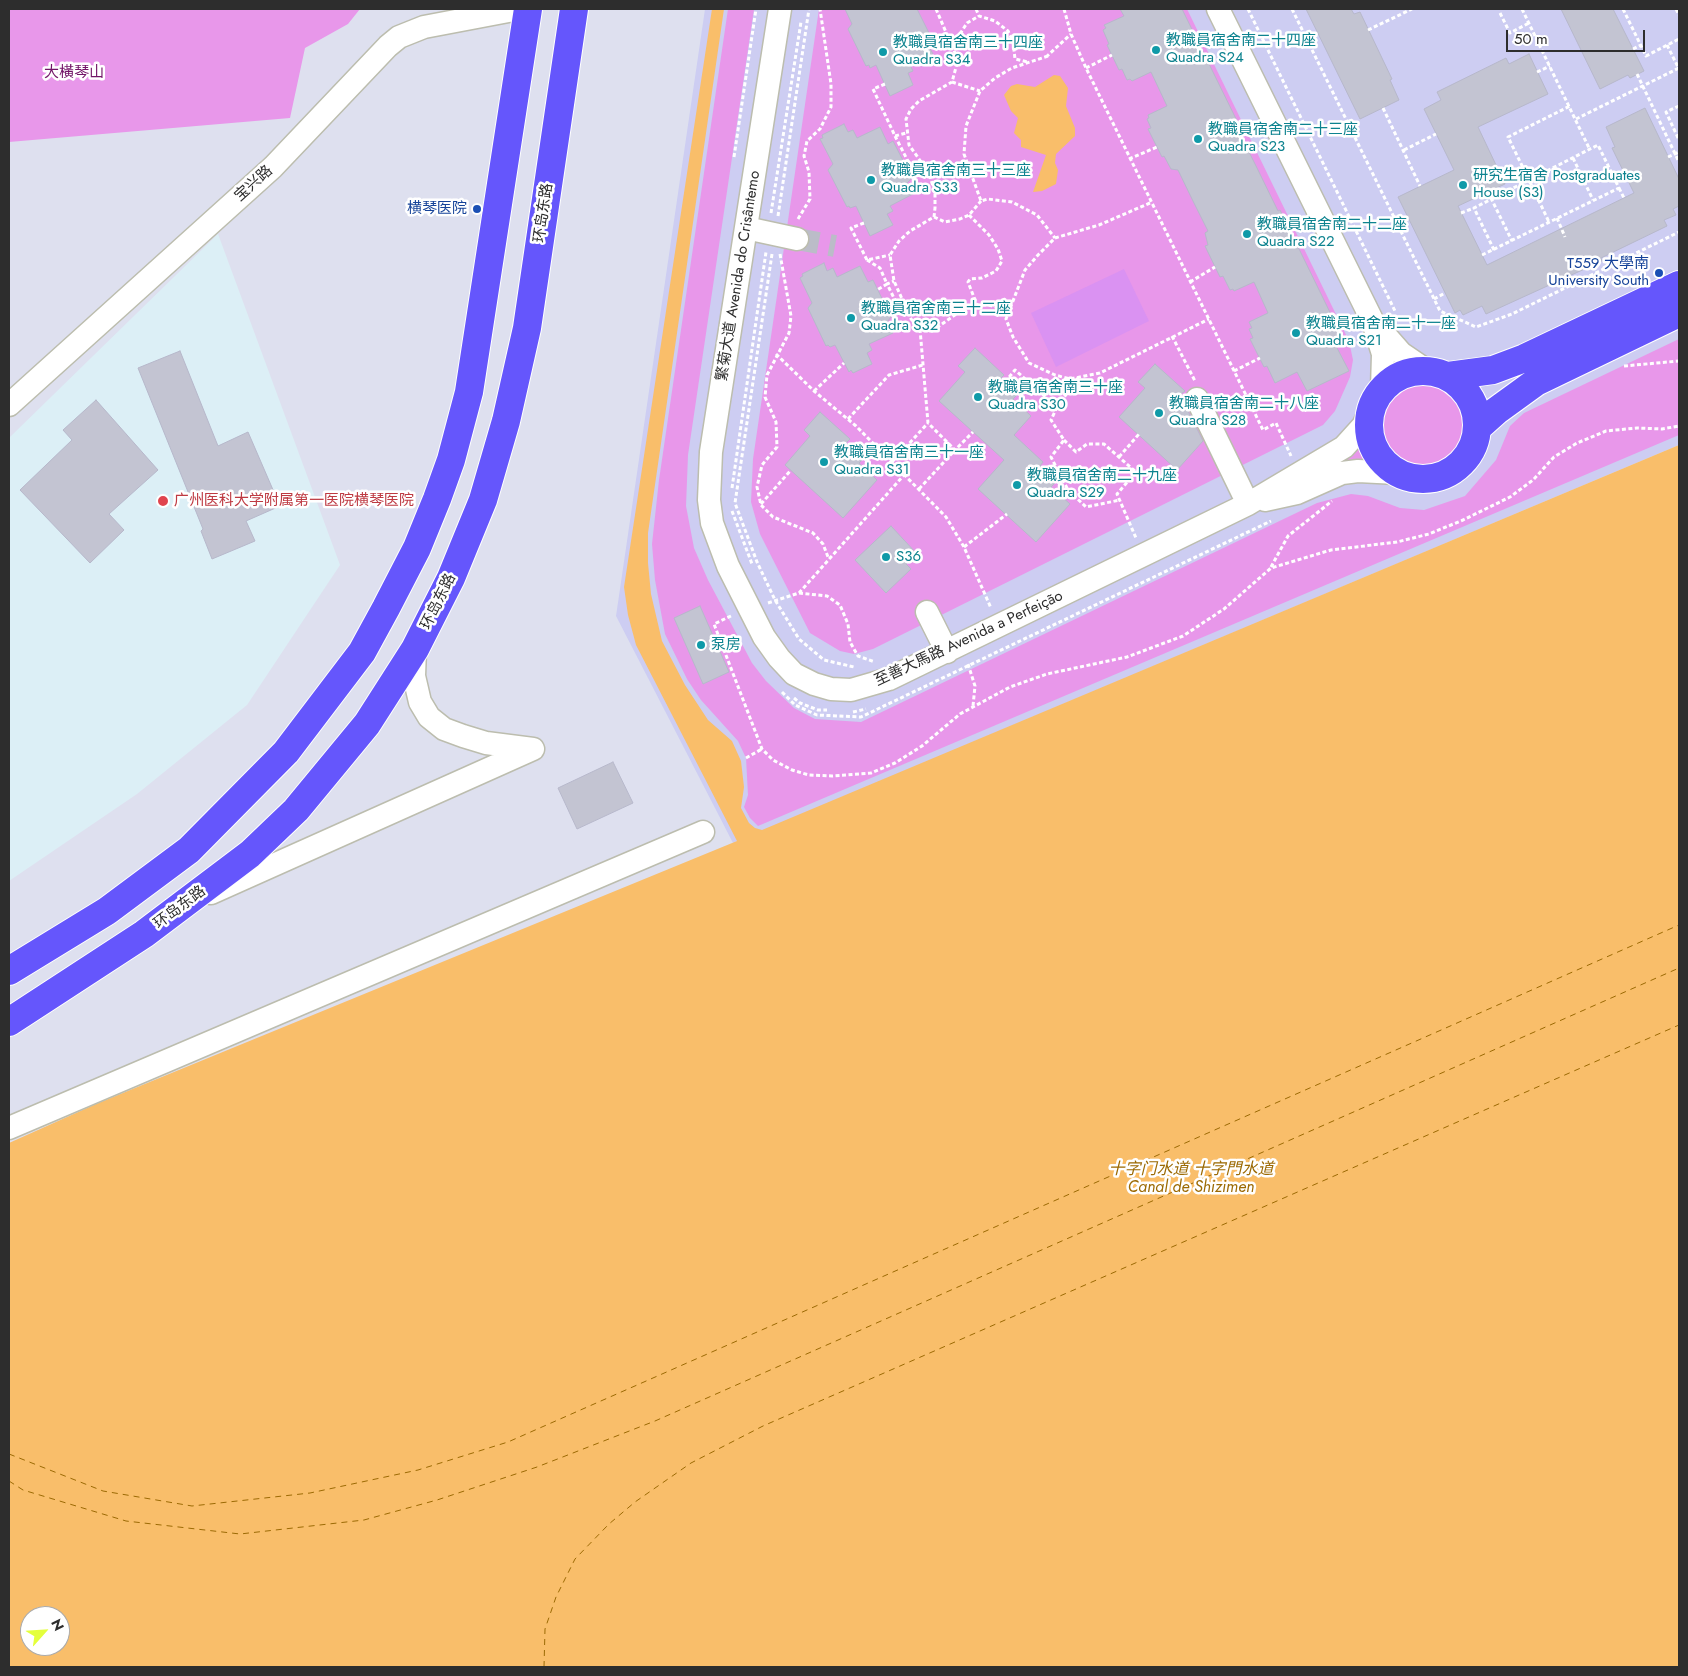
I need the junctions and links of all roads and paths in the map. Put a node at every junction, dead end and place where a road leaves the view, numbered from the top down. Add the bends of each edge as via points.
1 (520, 9) edge
2 (528, 9) edge
3 (574, 9) edge
4 (757, 9) edge
5 (780, 9) edge
6 (809, 9) edge
7 (820, 9) edge
8 (936, 9) edge
9 (976, 9) edge
10 (1066, 9) edge
11 (1218, 9) edge
12 (1248, 9) edge
13 (1292, 9) edge
14 (1412, 9) edge
15 (1522, 9) edge
16 (1623, 9) edge
17 (1676, 9) edge
18 (1407, 10) edge
19 (1500, 13) dead end
20 (1679, 15) edge
21 (979, 16) junction
22 (801, 18) dead end
23 (1530, 23) junction
24 (1368, 30) dead end
25 (1071, 34) junction
26 (1679, 40) edge
27 (953, 45) junction
28 (1641, 45) junction
29 (1667, 45) junction
30 (1633, 49) dead end
31 (1112, 55) dead end
32 (1048, 56) junction
33 (1550, 66) junction
34 (1086, 68) junction
35 (1679, 69) edge
36 (1537, 72) dead end
37 (1637, 74) dead end
38 (952, 82) junction
39 (885, 84) dead end
40 (1642, 86) junction
41 (980, 91) junction
42 (1570, 106) junction
43 (1679, 106) edge
44 (1383, 108) dead end
45 (1576, 119) junction
46 (906, 133) junction
47 (1436, 134) dead end
48 (895, 136) junction
49 (1679, 140) edge
50 (1157, 147) dead end
51 (1404, 150) junction
52 (1590, 150) junction
53 (1677, 153) edge
54 (1668, 157) dead end
55 (1573, 158) junction
56 (1129, 159) junction
57 (920, 162) junction
58 (1679, 162) edge
59 (735, 164) dead end
60 (1529, 180) junction
61 (1420, 186) dead end
62 (1619, 188) junction
63 (1488, 192) dead end
64 (1624, 198) dead end
65 (1491, 199) junction
66 (1593, 200) junction
67 (981, 201) junction
68 (1150, 203) junction
69 (1474, 208) junction
70 (1461, 213) dead end
71 (969, 215) junction
72 (934, 217) junction
73 (1557, 218) junction
74 (1549, 222) junction
75 (864, 223) dead end
76 (746, 228) junction
77 (1679, 232) edge
78 (772, 234) junction
79 (1566, 237) dead end
80 (1055, 238) junction
81 (797, 239) tunnel mouth
82 (1512, 241) junction
83 (1494, 250) junction
84 (890, 255) junction
85 (1482, 255) dead end
86 (867, 260) junction
87 (1216, 267) dead end
88 (894, 281) junction
89 (1190, 282) junction
90 (887, 284) junction
91 (1679, 285) edge
92 (877, 290) dead end
93 (1445, 293) dead end
94 (1434, 298) junction
95 (977, 305) junction
96 (887, 308) dead end
97 (1395, 310) dead end
98 (1008, 312) junction
99 (1679, 313) edge
100 (1208, 319) junction
101 (1373, 322) junction
102 (920, 328) junction
103 (776, 354) junction
104 (1260, 358) dead end
105 (844, 363) dead end
106 (922, 365) junction
107 (1234, 371) junction
108 (1437, 373) junction
109 (1078, 377) junction
110 (1004, 382) dead end
111 (814, 391) junction
112 (1197, 399) dead end
113 (1376, 400) junction
114 (9, 405) edge
115 (1057, 407) junction
116 (848, 419) junction
117 (928, 423) junction
118 (1679, 426) edge
119 (1477, 428) junction
120 (973, 432) dead end
121 (1139, 434) dead end
122 (1064, 440) junction
123 (955, 450) junction
124 (1119, 457) junction
125 (892, 462) junction
126 (791, 470) dead end
127 (1299, 472) junction
128 (1397, 473) junction
129 (904, 474) junction
130 (919, 489) junction
131 (1068, 490) junction
132 (1062, 496) dead end
133 (1335, 499) dead end
134 (1120, 500) junction
135 (1248, 504) junction
136 (761, 505) junction
137 (1007, 514) dead end
138 (1275, 519) dead end
139 (718, 543) joint
140 (964, 547) junction
141 (1144, 555) junction
142 (828, 557) junction
143 (1271, 568) junction
144 (755, 572) dead end
145 (798, 593) junction
146 (766, 595) dead end
147 (775, 600) junction
148 (727, 609) dead end
149 (774, 611) dead end
150 (981, 611) dead end
151 (927, 612) dead end
152 (742, 615) junction
153 (995, 616) junction
154 (1020, 635) dead end
155 (415, 649) junction
156 (957, 657) junction
157 (884, 658) dead end
158 (876, 663) junction
159 (868, 664) dead end
160 (860, 666) dead end
161 (968, 666) junction
162 (781, 685) dead end
163 (782, 691) dead end
164 (973, 706) junction
165 (762, 749) junction
166 (746, 758) dead end
167 (703, 832) dead end
168 (189, 902) junction
169 (9, 971) edge
170 (9, 1022) edge
171 (9, 1128) edge

1 - 114 street, 宝兴路 via 424,27 399,37 273,167
2 - 169 main road via 469,392 437,499 417,548 386,608 362,652 286,752 189,850 107,911
3 - 155 main road, 环岛东路 via 527,328 506,421 483,500 451,578
4 - 59 path
5 - 76 street, 繁菊大道 Avenida do Crisântemo
6 - 78 path
7 - 78 path via 831,84 831,107 820,129 807,141 804,156 809,172 810,199 798,218
8 - 27 path
9 - 21 path
10 - 25 path
11 - 101 street
12 - 97 path
13 - 94 path
14 - 18 path
15 - 23 path
16 - 28 path
17 - 20 path
18 - 24 path
19 - 23 path via 1510,33
21 - 27 path via 966,23
21 - 32 path via 995,21 1008,31 1015,59 1029,62
22 - 78 path
23 - 33 path
25 - 32 path
25 - 34 path
26 - 29 path
27 - 38 path via 958,60
28 - 29 path via 1646,56
28 - 30 path
29 - 35 path
31 - 34 path
32 - 41 path via 1012,68
33 - 36 path
33 - 42 path
34 - 56 path
35 - 40 path
37 - 40 path
38 - 41 path
38 - 46 path via 911,109 906,119
39 - 48 path via 874,89
40 - 45 path
40 - 53 path
41 - 67 path via 966,126 964,154
42 - 45 path
42 - 60 path via 1508,137
43 - 49 path via 1666,112
44 - 51 path
45 - 52 path
46 - 48 path
46 - 57 path via 909,145
47 - 51 path
48 - 57 path via 909,168
50 - 56 path
51 - 61 path
52 - 55 path
52 - 62 path via 1598,145
53 - 54 path
53 - 58 path
55 - 60 path
55 - 66 path
56 - 68 path
57 - 72 path via 929,173 935,193
60 - 65 path
60 - 74 path
62 - 64 path
62 - 66 path
63 - 65 path
65 - 69 path
65 - 82 path
66 - 73 path
67 - 71 path
67 - 80 path via 1012,202 1037,215
68 - 80 path via 1099,225
68 - 89 path
69 - 70 path
69 - 83 path
71 - 72 path via 945,222
71 - 95 path via 989,235 1002,261 996,272 968,282
72 - 84 path via 910,231
73 - 74 path
73 - 79 path
74 - 82 path
75 - 86 path via 851,228
76 - 78 street
76 - 139 street, 繁菊大道 Avenida do Crisântemo via 708,476 709,500
77 - 94 path via 1512,314 1476,327 1440,311
78 - 81 street
78 - 103 path via 785,272 791,316 788,333
78 - 144 path via 730,503
78 - 147 path via 736,503
80 - 98 path via 1025,270
82 - 83 path
83 - 85 path
84 - 86 path
84 - 88 path
86 - 90 path via 880,268
87 - 89 path
88 - 90 path
88 - 102 path via 912,319
89 - 100 path
90 - 92 path
90 - 96 path via 897,304
91 - 108 main road via 1494,370
93 - 94 path
95 - 98 path via 989,305
95 - 102 path via 959,312 932,331
98 - 109 path via 1006,319 1012,337 1029,363 1055,375 1070,379
99 - 119 main road via 1536,382
100 - 107 path
100 - 109 path via 1100,373
101 - 108 street via 1401,353
101 - 113 street via 1383,354
102 - 106 path
103 - 111 path
103 - 136 path via 767,375 765,397 776,422 777,447 762,465 757,486
104 - 107 path
105 - 111 path
106 - 116 path via 889,375
106 - 117 path
107 - 127 path via 1263,430 1276,423
108 - 113 main road via 1406,372 1397,376
108 - 119 main road via 1457,382 1470,398
109 - 115 path
110 - 115 path via 1015,370
111 - 116 path
112 - 135 street
113 - 127 street, 至善大馬路 Avenida a Perfeição via 1363,426 1344,447
113 - 128 main road via 1369,435 1379,457
115 - 122 path via 1051,420
116 - 125 path
117 - 123 path
117 - 125 path
118 - 143 path via 1606,432 1577,443 1554,458 1533,480 1510,497 1429,534 1397,542 1330,550
119 - 128 main road via 1474,444 1456,469 1427,480
120 - 123 path
121 - 124 path
122 - 124 path via 1076,452 1087,444 1104,444
122 - 131 path via 1051,457
123 - 130 path
124 - 134 path via 1136,472 1117,494
125 - 129 path
126 - 136 path
127 - 135 street, 至善大馬路 Avenida a Perfeição
128 - 135 street, 至善大馬路 Avenida a Perfeição via 1342,473 1297,492
129 - 130 path
129 - 142 path
130 - 140 path via 946,517
131 - 132 path
131 - 134 path via 1086,507
133 - 143 path via 1288,536
134 - 141 path
135 - 141 street, 至善大馬路 Avenida a Perfeição
136 - 142 path via 773,517 813,533 823,544
137 - 140 path
138 - 161 path
139 - 152 street, 至善大馬路 Avenida a Perfeição
140 - 153 path
141 - 153 street, 至善大馬路 Avenida a Perfeição
142 - 145 path
143 - 164 path via 1224,609 1183,636 1127,658 1047,674 1010,687
145 - 147 path
145 - 158 path via 827,596 840,605 848,624 850,642 858,656
146 - 152 path
147 - 152 path
147 - 160 path via 799,639 824,660
148 - 152 path
149 - 152 path
150 - 153 path
151 - 156 street
152 - 156 street, 至善大馬路 Avenida a Perfeição via 794,674 831,689 851,690 870,686
152 - 165 path via 714,624
153 - 156 street, 至善大馬路 Avenida a Perfeição
154 - 156 path
155 - 168 main road, 环岛东路 via 367,724 296,810 250,854
155 - 168 street via 414,676 420,702 429,717 444,729 463,736 486,743 533,749
156 - 161 path
156 - 162 path via 859,712 818,710 800,703
157 - 158 path
158 - 159 path
161 - 163 path via 861,717 816,714 795,705
161 - 164 path via 974,686
164 - 165 path via 940,728 922,746 871,773 809,775 780,763
165 - 166 path
167 - 171 street
168 - 170 main road, 环岛东路 via 94,969

